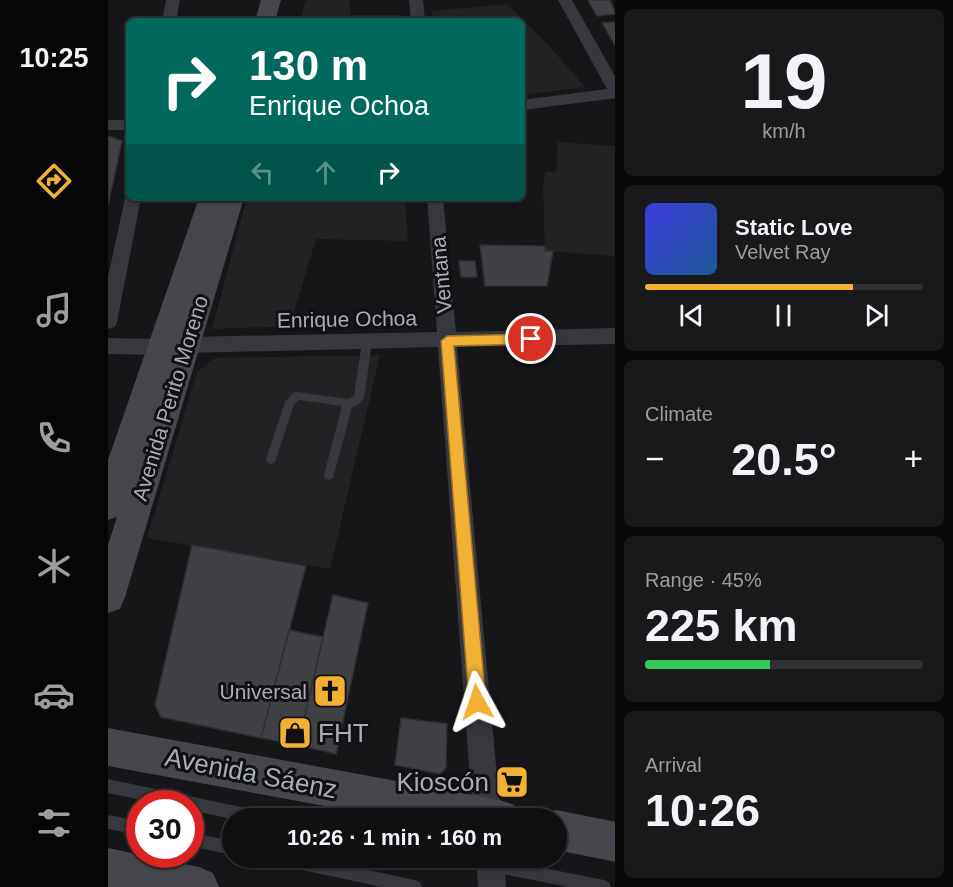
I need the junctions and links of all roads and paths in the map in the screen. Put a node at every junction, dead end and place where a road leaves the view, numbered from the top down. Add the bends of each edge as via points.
1 (173, 0) edge
2 (272, 0) edge
3 (291, 0) edge
4 (416, 0) edge
5 (565, 0) edge
6 (170, 18) edge
7 (266, 18) edge
8 (286, 18) edge
9 (418, 18) edge
10 (615, 93) edge
11 (525, 105) edge
12 (108, 125) edge
13 (126, 125) edge
14 (132, 201) edge
15 (209, 201) edge
16 (230, 201) edge
17 (435, 201) edge
18 (108, 322) edge
19 (615, 336) edge
20 (447, 341) junction
21 (367, 342) junction
22 (108, 346) edge
23 (174, 346) junction
24 (348, 403) junction
25 (271, 459) dead end
26 (329, 475) dead end
27 (108, 506) edge
28 (108, 597) edge
29 (108, 747) edge
30 (108, 786) edge
31 (437, 808) edge
32 (490, 808) edge
33 (222, 810) edge
34 (108, 822) edge
35 (126, 825) edge
36 (567, 832) edge
37 (204, 842) edge
38 (615, 842) edge
39 (222, 846) edge
40 (108, 868) edge
41 (326, 868) edge
42 (491, 870) edge
43 (199, 887) edge
44 (415, 887) edge
45 (604, 887) edge

1 - 6 street
2 - 7 main road
3 - 8 main road
4 - 9 street
5 - 10 street
10 - 11 street
12 - 13 street
14 - 18 street
15 - 23 main road, Avenida Perito Moreno
16 - 23 main road, Avenida Perito Moreno
17 - 20 street, Ventana
19 - 20 street, Enrique Ochoa
20 - 21 street, Enrique Ochoa
20 - 32 street, Ventana
21 - 23 street, Enrique Ochoa
21 - 24 lane via 358,398
22 - 23 street, Enrique Ochoa
23 - 27 main road, Avenida Perito Moreno
23 - 28 main road, Avenida Perito Moreno
24 - 25 lane via 294,397
24 - 26 lane
29 - 31 main road, Avenida Sáenz
30 - 33 lane
34 - 35 lane
36 - 38 main road
37 - 39 lane
40 - 43 main road
41 - 44 lane
42 - 45 lane

